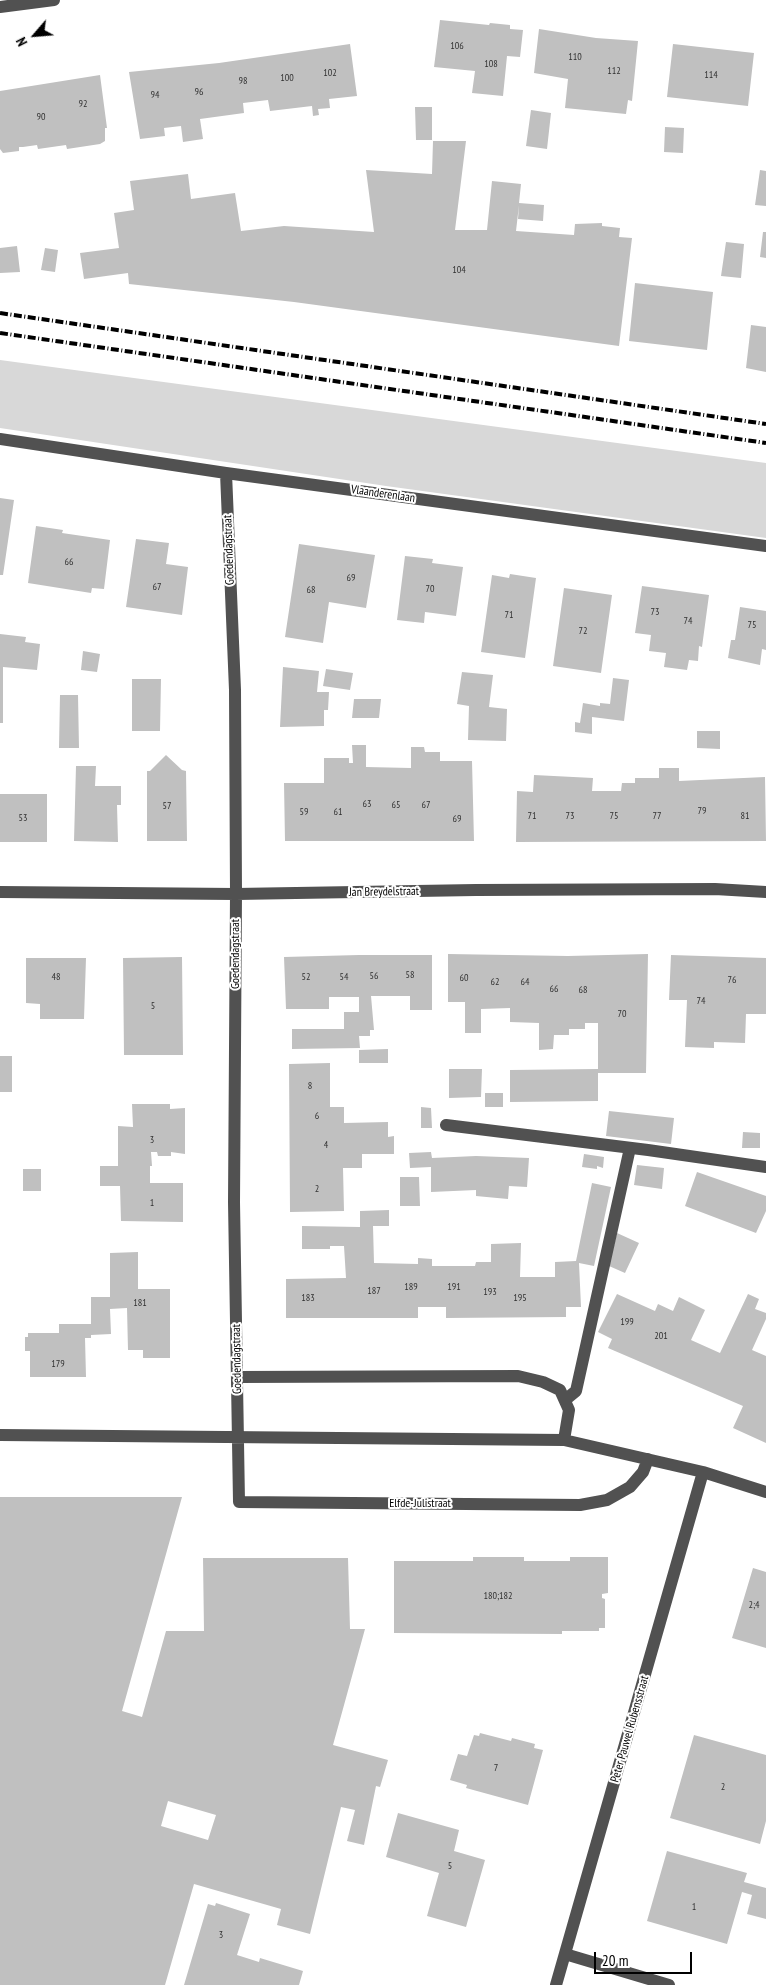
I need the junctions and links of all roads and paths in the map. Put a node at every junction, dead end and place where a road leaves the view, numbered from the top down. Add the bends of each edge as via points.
1 (54, 0) edge
2 (0, 7) edge
3 (0, 439) edge
4 (226, 473) junction
5 (766, 546) edge
6 (0, 892) edge
7 (766, 892) edge
8 (236, 894) junction
9 (446, 1125) dead end
10 (630, 1148) junction
11 (766, 1167) edge
12 (238, 1377) junction
13 (565, 1400) junction
14 (0, 1434) edge
15 (238, 1436) junction
16 (564, 1440) junction
17 (648, 1460) junction
18 (703, 1472) junction
19 (766, 1492) edge
20 (565, 1954) junction
21 (556, 1985) edge
22 (669, 1985) edge

1 - 2 street
3 - 4 street, Vlaanderenlaan
4 - 5 street, Vlaanderenlaan
4 - 8 street, Goedendagstraat via 235,690
6 - 8 street, Jan Breydelstraat
7 - 8 street, Jan Breydelstraat via 476,890
8 - 12 street, Goedendagstraat via 234,1202
9 - 10 street
10 - 11 street
10 - 13 street via 576,1391
12 - 13 street via 518,1376 560,1390
12 - 15 street, Goedendagstraat
13 - 16 street via 569,1410
14 - 15 street
15 - 16 street
15 - 17 street, Elfde-Julistraat via 239,1502 580,1505 607,1500 630,1487
16 - 17 street
17 - 18 street
18 - 19 street
18 - 20 street, Peter Pauwel Rubensstraat
20 - 21 street, Peter Pauwel Rubensstraat
20 - 22 street

